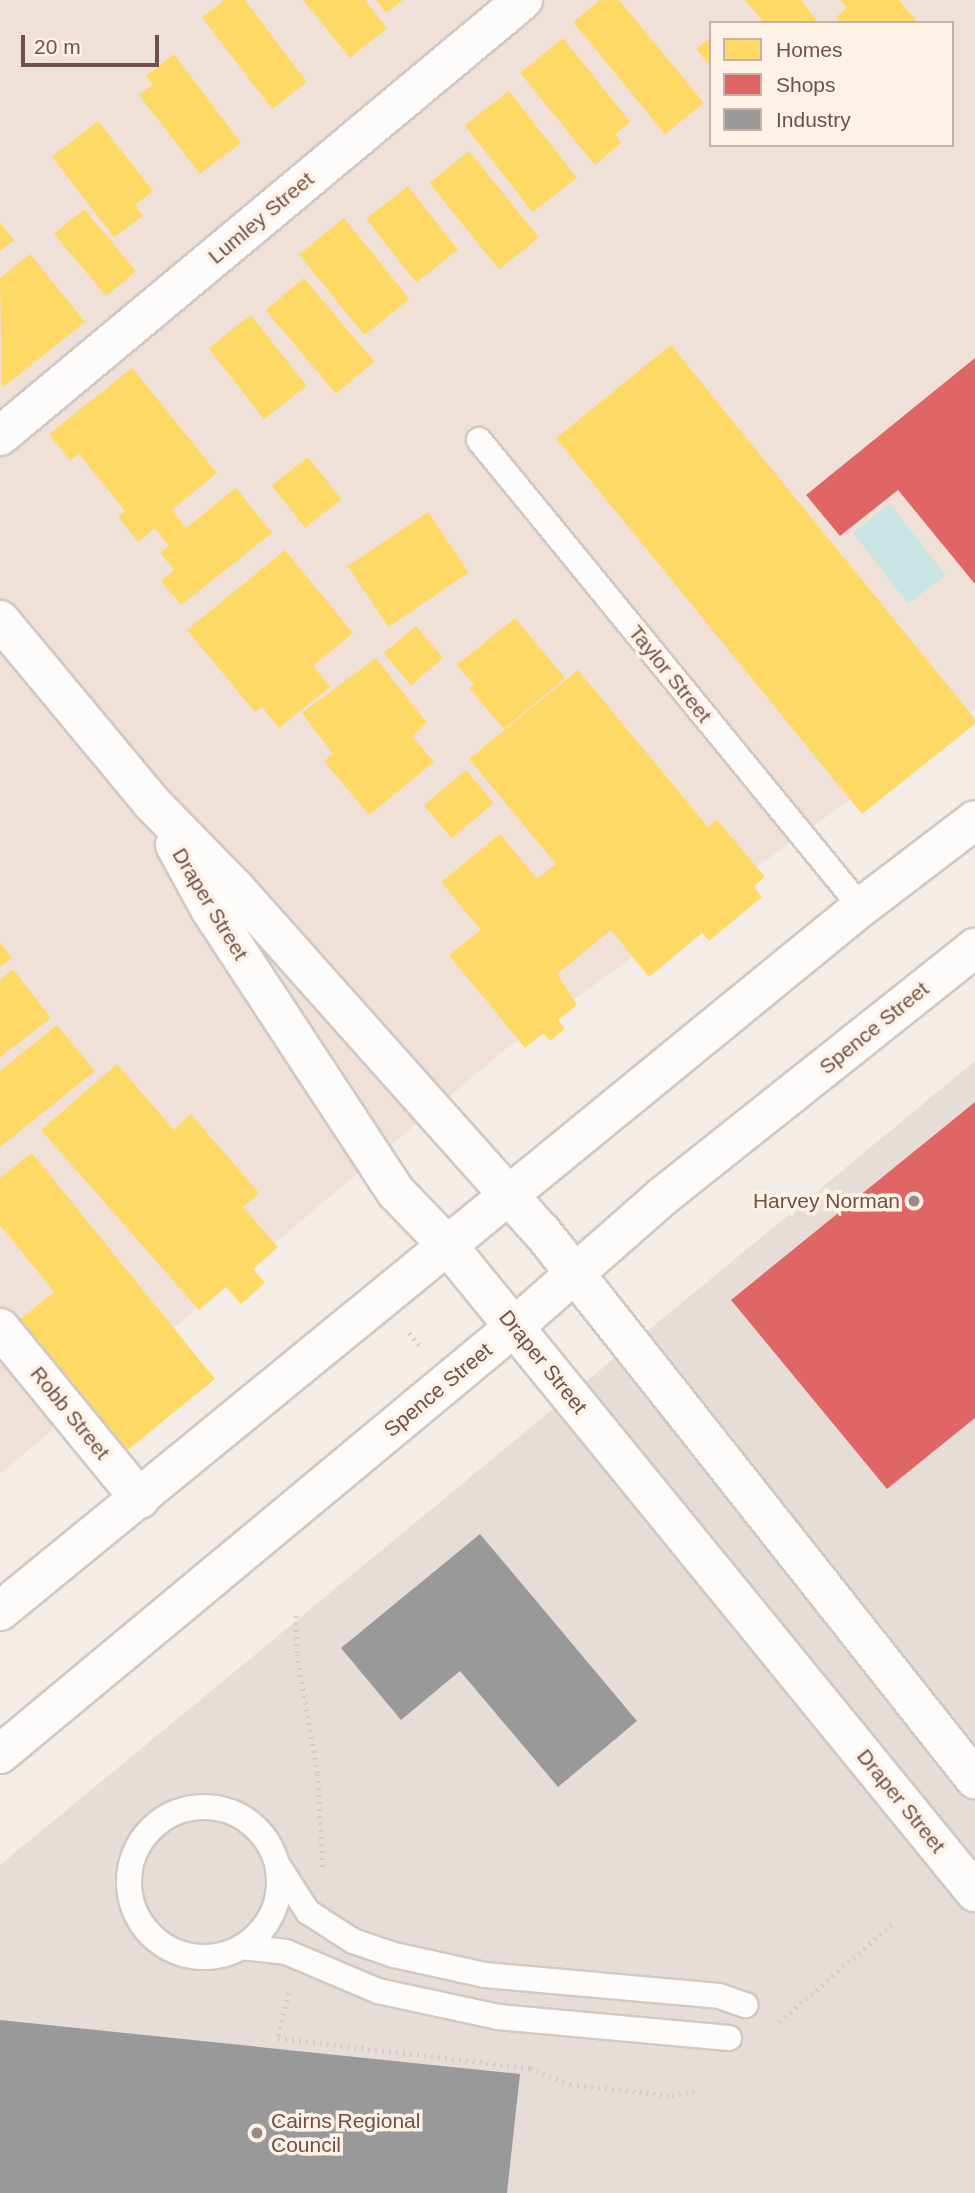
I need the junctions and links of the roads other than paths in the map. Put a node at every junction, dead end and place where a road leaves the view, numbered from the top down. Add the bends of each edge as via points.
1 (523, 0) edge
2 (0, 436) edge
3 (479, 440) dead end
4 (0, 620) edge
5 (152, 803) junction
6 (975, 820) edge
7 (862, 907) junction
8 (975, 948) edge
9 (508, 1196) junction
10 (448, 1245) junction
11 (574, 1273) junction
12 (514, 1327) junction
13 (0, 1328) edge
14 (140, 1499) junction
15 (0, 1611) edge
16 (0, 1754) edge
17 (975, 1779) edge
18 (279, 1867) junction
19 (975, 1892) edge
20 (241, 1947) junction
21 (745, 2005) dead end
22 (729, 2038) dead end

1 - 2 street, Lumley Street
3 - 7 lane, Taylor Street
4 - 5 street, Draper Street
5 - 9 street, Draper Street via 235,888
5 - 10 street, Draper Street via 210,909 396,1192
6 - 7 street
7 - 9 street
8 - 11 street, Spence Street via 663,1196
9 - 10 street
9 - 11 street, Draper Street
10 - 12 street, Draper Street
10 - 14 street
11 - 12 street, Spence Street
11 - 17 street, Draper Street
12 - 16 street, Spence Street
12 - 19 street, Draper Street
13 - 14 street, Robb Street
14 - 15 street
18 - 20 lane via 273,1913 259,1933
18 - 20 lane via 271,1845 256,1826 214,1807 187,1808 163,1818 144,1836 132,1860 129,1886 135,1911 149,1933 170,1949 195,1956 219,1955
18 - 21 lane via 308,1912 353,1941 394,1955 485,1975 719,1996
20 - 22 lane via 286,1952 378,1991 498,2017

